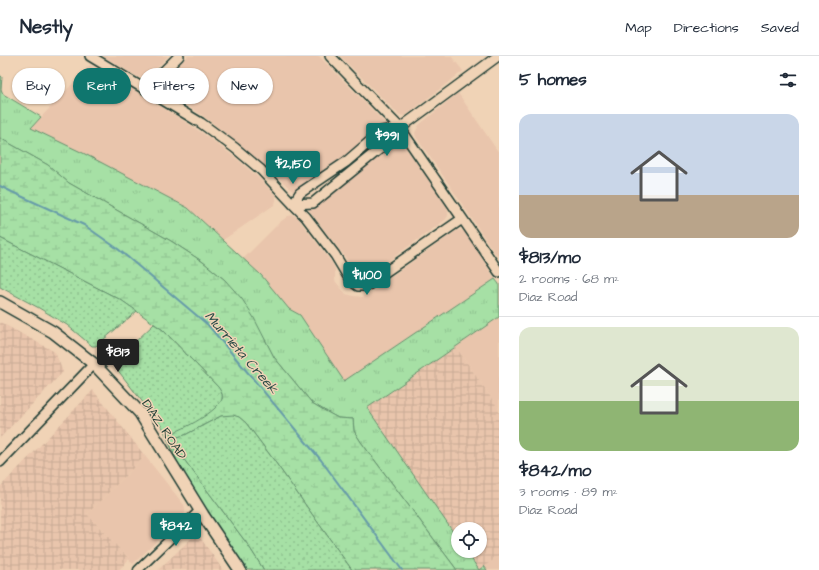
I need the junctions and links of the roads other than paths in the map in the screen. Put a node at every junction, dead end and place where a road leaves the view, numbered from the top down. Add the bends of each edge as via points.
1 (90, 56) edge
2 (179, 56) edge
3 (330, 56) edge
4 (498, 56) edge
5 (167, 68) edge
6 (139, 85) edge
7 (171, 104) edge
8 (400, 128) junction
9 (293, 204) junction
10 (462, 219) junction
11 (499, 272) edge
12 (0, 302) edge
13 (94, 364) junction
14 (0, 462) edge
15 (200, 510) junction
16 (138, 570) edge
17 (240, 570) edge

1 - 6 street
2 - 5 street
3 - 8 street
4 - 8 street
7 - 9 street via 201,122 235,148 264,172
8 - 9 street via 382,131 346,162 300,193
8 - 9 street via 394,139 313,203
8 - 10 street
9 - 10 street via 335,255 350,280 358,286 367,286
10 - 11 street
12 - 13 main road, DIAZ ROAD via 53,332
13 - 14 street
13 - 15 main road, DIAZ ROAD via 140,413
15 - 16 street
15 - 17 main road, DIAZ ROAD

